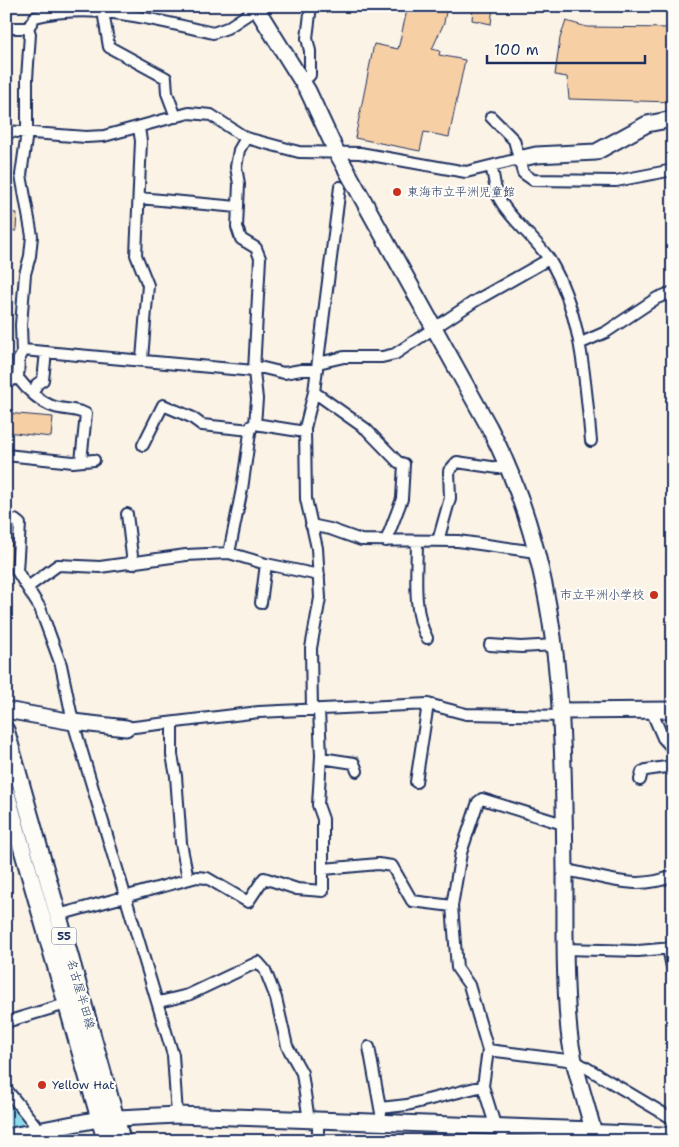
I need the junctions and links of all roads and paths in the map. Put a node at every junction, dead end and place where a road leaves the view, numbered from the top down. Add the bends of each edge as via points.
1 (311, 6) edge
2 (255, 8) edge
3 (100, 10) edge
4 (6, 28) edge
5 (28, 28) junction
6 (302, 82) junction
7 (176, 117) junction
8 (491, 117) dead end
9 (673, 119) edge
10 (138, 128) junction
11 (6, 131) edge
12 (27, 132) junction
13 (246, 138) junction
14 (336, 151) junction
15 (519, 159) junction
16 (491, 167) junction
17 (673, 170) edge
18 (340, 187) dead end
19 (138, 198) junction
20 (237, 207) junction
21 (549, 260) junction
22 (673, 292) edge
23 (435, 329) junction
24 (581, 343) junction
25 (22, 350) junction
26 (46, 352) junction
27 (142, 359) junction
28 (317, 367) junction
29 (254, 368) junction
30 (18, 378) junction
31 (6, 382) edge
32 (314, 392) junction
33 (33, 393) junction
34 (253, 427) junction
35 (305, 432) junction
36 (591, 441) dead end
37 (143, 445) dead end
38 (6, 455) edge
39 (94, 460) dead end
40 (81, 461) junction
41 (509, 464) junction
42 (127, 514) dead end
43 (6, 520) edge
44 (311, 526) junction
45 (386, 541) junction
46 (417, 541) junction
47 (438, 541) junction
48 (537, 550) junction
49 (228, 553) junction
50 (133, 564) junction
51 (266, 564) junction
52 (319, 575) junction
53 (28, 587) junction
54 (261, 603) dead end
55 (427, 638) dead end
56 (490, 645) dead end
57 (555, 645) junction
58 (428, 704) junction
59 (6, 710) edge
60 (316, 710) junction
61 (651, 710) junction
62 (673, 710) edge
63 (562, 714) junction
64 (73, 722) junction
65 (172, 724) junction
66 (126, 728) joint
67 (6, 731) edge
68 (673, 749) edge
69 (321, 758) junction
70 (673, 766) edge
71 (356, 770) dead end
72 (640, 780) dead end
73 (416, 782) dead end
74 (6, 792) edge
75 (563, 824) junction
76 (324, 869) junction
77 (565, 870) junction
78 (673, 876) edge
79 (188, 879) junction
80 (124, 897) junction
81 (452, 906) junction
82 (58, 915) junction
83 (671, 948) edge
84 (565, 949) junction
85 (673, 972) edge
86 (159, 1002) junction
87 (66, 1004) junction
88 (6, 1022) edge
89 (370, 1047) dead end
90 (488, 1050) junction
91 (575, 1061) junction
92 (483, 1086) junction
93 (6, 1089) edge
94 (380, 1108) junction
95 (177, 1115) junction
96 (108, 1118) junction
97 (673, 1119) edge
98 (313, 1121) junction
99 (383, 1124) junction
100 (500, 1131) edge
101 (673, 1133) edge
102 (39, 1134) edge
103 (595, 1135) edge
104 (6, 1137) edge
105 (106, 1141) edge
106 (122, 1141) edge
107 (318, 1141) edge

1 - 6 street via 306,38 310,75
2 - 3 street via 227,28 213,33
2 - 6 street
3 - 5 street via 35,17
3 - 7 street via 109,47 166,78 167,93
4 - 5 street
5 - 12 street
6 - 14 street
7 - 10 street
7 - 13 street via 190,113 210,115
8 - 15 street via 514,140
9 - 15 street via 647,124 596,152
10 - 12 street via 86,138
10 - 19 street via 141,140
11 - 12 street
12 - 25 street via 21,175 32,236 25,274
13 - 14 street via 299,152
13 - 20 street via 239,150 236,167 239,184
14 - 16 street via 462,172
14 - 23 street
15 - 16 street
15 - 17 street via 523,173 533,180 616,181
16 - 21 street via 501,203
18 - 28 street
19 - 20 street
19 - 27 street via 136,255 148,285
20 - 29 street via 236,227 241,239 256,248 260,258
21 - 23 street via 475,301
21 - 24 street
22 - 24 street via 657,298 606,332
23 - 28 street via 389,356 344,357
23 - 41 street
24 - 36 street
25 - 26 street
25 - 30 street
26 - 27 street
26 - 33 street via 43,380
27 - 29 street
28 - 29 street via 284,373
28 - 32 street
29 - 34 street
30 - 31 street
30 - 33 street
32 - 35 street
32 - 45 street via 366,429 398,462 404,464 402,500
33 - 40 street via 54,407 86,414
34 - 35 street
34 - 37 street via 202,425 163,405
34 - 49 street
35 - 44 street via 306,499
38 - 40 street
39 - 40 street
41 - 47 street via 498,468 457,462 449,472 450,498
41 - 48 street
42 - 50 street
43 - 53 street via 20,524 17,571
44 - 45 street via 362,540
44 - 52 street
45 - 46 street
46 - 47 street
46 - 55 street via 417,601
47 - 48 street
48 - 57 street
49 - 50 street via 186,555
49 - 51 street
50 - 53 street via 100,567 58,565
51 - 52 street
51 - 54 street
52 - 60 street via 320,598 310,662
53 - 64 street via 40,608 61,665
56 - 57 street
57 - 63 street
58 - 60 street
58 - 63 street via 466,714
58 - 73 street
59 - 64 street
60 - 65 street via 259,712
60 - 69 street
61 - 62 street
61 - 63 street
61 - 68 street via 663,738
63 - 75 street
64 - 66 street
64 - 80 street
65 - 66 street
65 - 79 street via 181,843
67 - 82 main road, 名古屋半田線 / 55
69 - 71 street via 349,760
69 - 76 street via 318,805 323,819
70 - 72 street via 646,770
74 - 87 main road, 名古屋半田線 / 55
75 - 77 street
75 - 81 street via 487,799 478,802 461,853
76 - 79 street via 323,890 297,889 264,878 248,902 206,878
76 - 81 street via 378,864 392,866 412,901
77 - 78 street via 632,884
77 - 84 street
79 - 80 street
80 - 82 street
80 - 86 street
81 - 90 street via 457,968 469,985
82 - 96 main road, 名古屋半田線 / 55
83 - 84 street via 638,951
83 - 85 street
84 - 91 street via 566,999
86 - 95 street via 173,1055
86 - 98 street via 188,995 258,962 265,970 276,998 287,1046 302,1073
87 - 88 street
87 - 96 main road, 名古屋半田線 / 55
89 - 94 street
90 - 91 street
90 - 92 street
91 - 97 street
91 - 103 street
92 - 94 street via 407,1105
92 - 100 street
93 - 102 street
94 - 99 street
95 - 96 street
95 - 98 street
96 - 102 street
96 - 105 main road, 名古屋半田線 / 55
96 - 106 main road, 名古屋半田線 / 55
98 - 99 street
98 - 107 street
99 - 100 street
100 - 103 street
101 - 103 street
102 - 104 street

